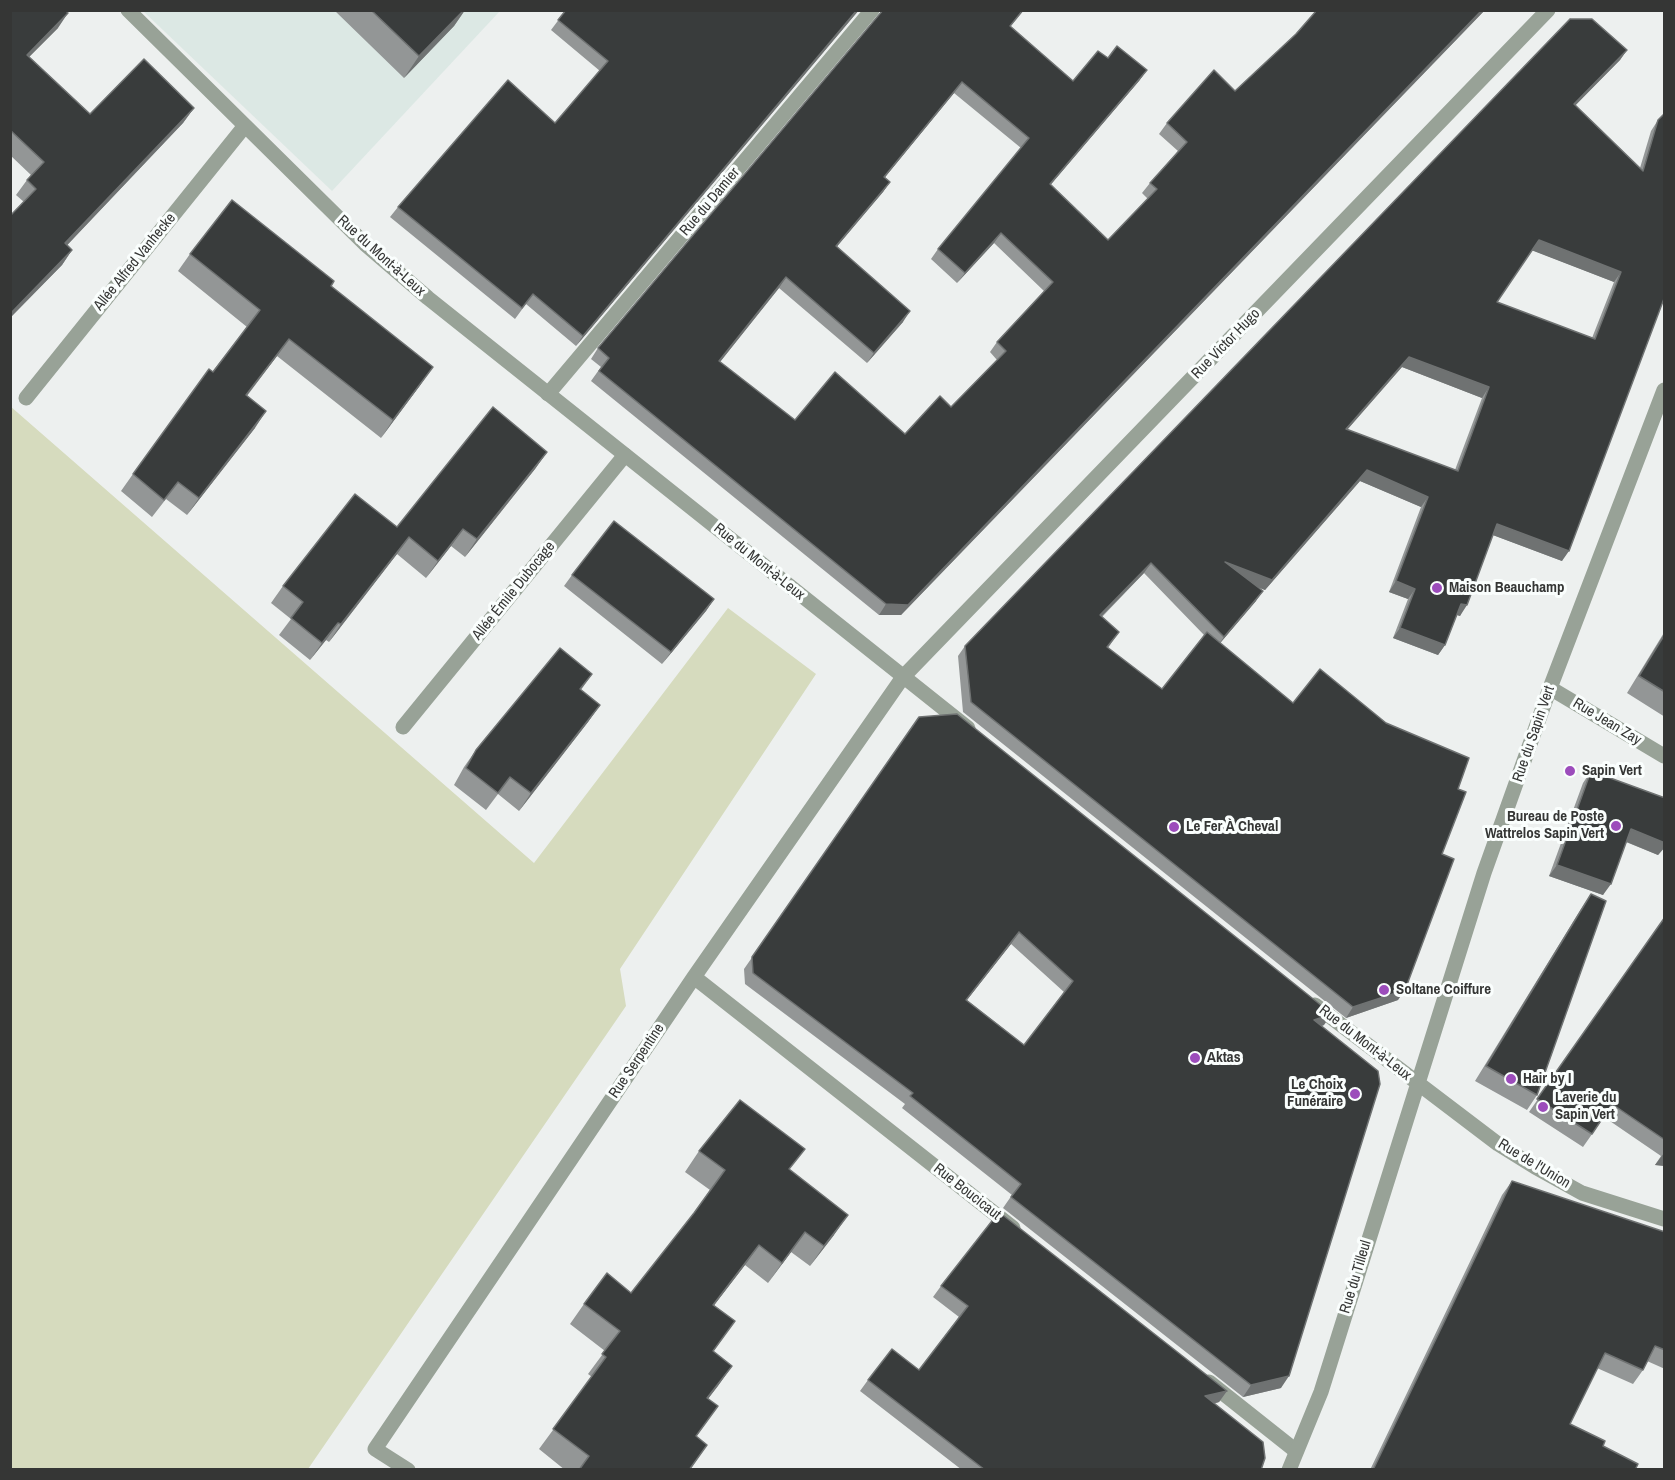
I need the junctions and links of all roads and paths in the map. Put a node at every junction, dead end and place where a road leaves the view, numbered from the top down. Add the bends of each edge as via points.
1 (128, 10) edge
2 (872, 10) edge
3 (1548, 10) edge
4 (244, 127) junction
5 (1665, 390) edge
6 (549, 394) junction
7 (26, 398) dead end
8 (625, 455) junction
9 (903, 677) junction
10 (1550, 688) junction
11 (403, 727) dead end
12 (985, 741) edge
13 (1665, 756) edge
14 (694, 977) junction
15 (1304, 996) edge
16 (1417, 1083) junction
17 (1665, 1219) edge
18 (1030, 1241) edge
19 (1198, 1373) edge
20 (1296, 1451) junction
21 (408, 1470) edge
22 (1289, 1470) edge

1 - 4 street, Rue du Mont-à-Leux
2 - 6 street, Rue du Damier
3 - 9 street, Rue Victor Hugo
4 - 6 street, Rue du Mont-à-Leux via 365,244
4 - 7 street, Allée Alfred Vanhecke
5 - 10 street, Rue du Sapin Vert
6 - 8 street, Rue du Mont-à-Leux
8 - 9 street, Rue du Mont-à-Leux
8 - 11 street, Allée Émile Dubocage
9 - 12 street, Rue du Mont-à-Leux
9 - 14 street, Rue Serpentine
10 - 13 street, Rue Jean Zay
10 - 16 street, Rue du Sapin Vert via 1484,873
14 - 18 street, Rue Boucicaut
14 - 21 street, Rue Serpentine via 375,1449
15 - 16 street, Rue du Mont-à-Leux
16 - 17 street, Rue de l'Union via 1498,1144 1556,1179 1607,1202
16 - 20 street, Rue du Tilleul via 1321,1392
19 - 20 street
20 - 22 street, Rue du Tilleul

